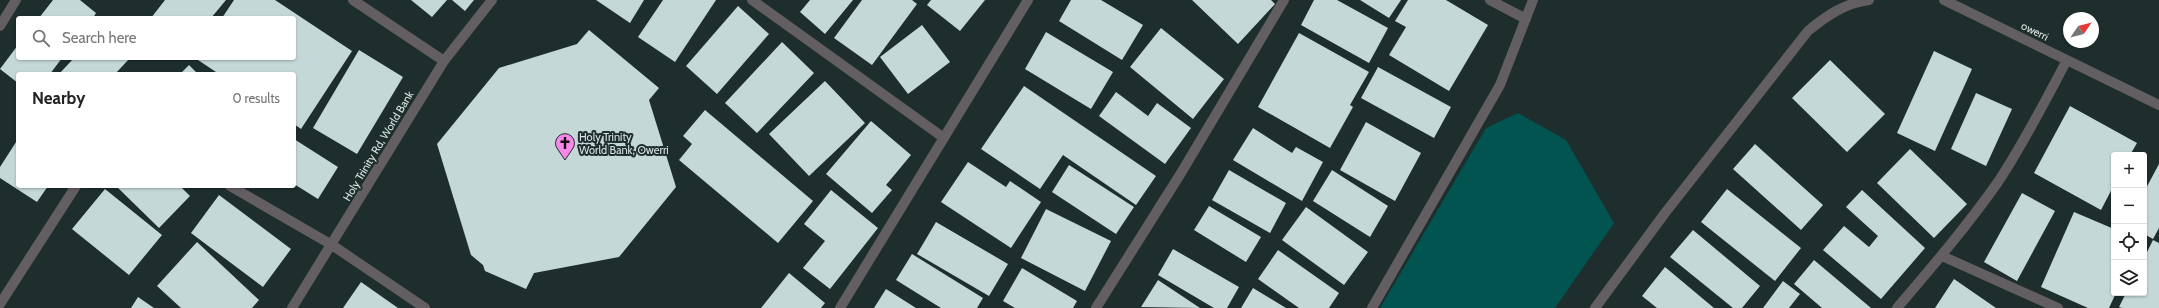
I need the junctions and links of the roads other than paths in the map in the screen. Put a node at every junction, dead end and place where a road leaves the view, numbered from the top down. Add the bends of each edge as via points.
1 (16, 0) edge
2 (353, 0) edge
3 (492, 0) edge
4 (752, 0) edge
5 (1028, 0) edge
6 (1284, 0) edge
7 (1490, 0) edge
8 (1532, 0) edge
9 (1869, 0) edge
10 (1944, 0) edge
11 (1526, 19) junction
12 (0, 26) edge
13 (2067, 60) junction
14 (444, 61) junction
15 (2159, 105) edge
16 (944, 138) junction
17 (75, 188) edge
18 (233, 188) edge
19 (332, 245) junction
20 (1942, 256) junction
21 (0, 304) edge
22 (292, 308) edge
23 (425, 308) edge
24 (840, 308) edge
25 (1096, 308) edge
26 (1372, 308) edge
27 (1595, 308) edge
28 (1898, 308) edge
29 (2058, 308) edge

1 - 12 street
2 - 14 street
3 - 14 street, Holy Trinity Rd, World Bank
4 - 16 street
5 - 16 street
6 - 25 street via 1181,173
7 - 11 street
8 - 11 street
9 - 27 street via 1859,1 1829,14 1808,31 1665,213
10 - 13 street, owerri
11 - 26 street via 1500,85
13 - 15 street, owerri
13 - 20 street via 1998,181
14 - 19 street, Holy Trinity Rd, World Bank
16 - 24 street
17 - 21 street
18 - 19 street
19 - 22 street, Holy Trinity Rd, World Bank
19 - 23 street
20 - 28 street
20 - 29 street

